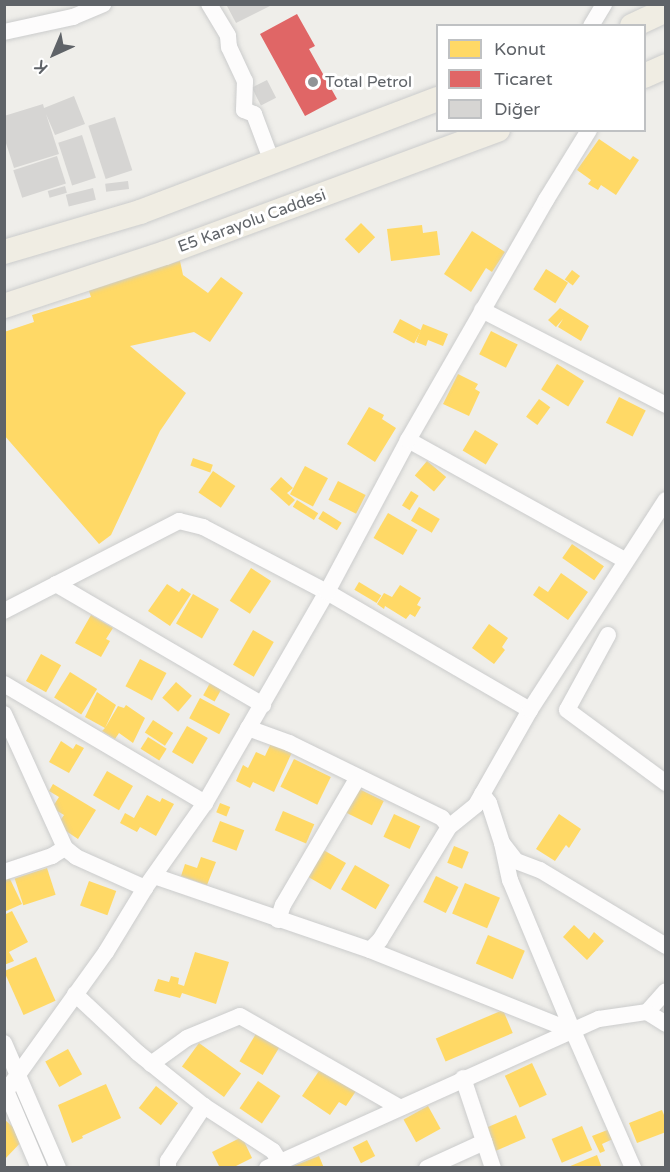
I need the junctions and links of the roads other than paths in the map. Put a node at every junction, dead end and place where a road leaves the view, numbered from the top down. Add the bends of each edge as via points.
1 (103, 4) edge
2 (209, 4) edge
3 (604, 4) edge
4 (666, 10) edge
5 (592, 24) edge
6 (636, 24) edge
7 (4, 32) edge
8 (666, 66) edge
9 (646, 76) edge
10 (436, 100) edge
11 (493, 132) edge
12 (588, 132) edge
13 (272, 162) junction
14 (4, 252) edge
15 (4, 306) edge
16 (482, 310) junction
17 (666, 405) edge
18 (408, 440) junction
19 (666, 500) edge
20 (626, 561) junction
21 (56, 584) junction
22 (327, 592) junction
23 (4, 611) edge
24 (608, 635) dead end
25 (4, 684) edge
26 (263, 705) junction
27 (530, 710) junction
28 (4, 714) edge
29 (248, 728) junction
30 (358, 777) junction
31 (666, 783) edge
32 (482, 794) junction
33 (205, 803) junction
34 (449, 827) junction
35 (502, 843) junction
36 (65, 848) junction
37 (4, 873) edge
38 (149, 882) junction
39 (279, 920) junction
40 (666, 946) edge
41 (370, 950) junction
42 (666, 991) edge
43 (75, 994) junction
44 (647, 1012) junction
45 (666, 1024) edge
46 (573, 1031) junction
47 (4, 1043) edge
48 (151, 1064) junction
49 (17, 1073) junction
50 (463, 1078) junction
51 (5, 1090) edge
52 (204, 1106) junction
53 (399, 1107) junction
54 (484, 1142) junction
55 (273, 1165) edge
56 (39, 1167) edge
57 (58, 1167) edge
58 (168, 1167) edge
59 (427, 1167) edge
60 (493, 1167) edge
61 (633, 1167) edge

1 - 7 street via 73,17
2 - 13 street via 228,36 245,81 244,110 254,114
3 - 5 street
4 - 6 highway
8 - 9 highway
10 - 13 highway
11 - 15 highway, E5 Karayolu Caddesi via 165,253
12 - 16 street
13 - 14 highway via 140,212
16 - 17 street
16 - 18 street
18 - 20 street
18 - 22 street
19 - 20 street
20 - 27 street
21 - 22 street via 179,521 203,527
21 - 23 street
21 - 26 street
22 - 26 street
22 - 27 street
24 - 31 street via 567,711
25 - 33 street
26 - 29 street
27 - 32 street
28 - 36 street
29 - 30 street
29 - 33 street
30 - 34 street via 442,818
30 - 39 street via 283,905
32 - 34 street via 476,805
32 - 35 street via 489,803
33 - 38 street
34 - 41 street via 380,940
35 - 40 street via 516,861 540,870
35 - 46 street via 510,880
36 - 37 street
36 - 38 street via 76,857
38 - 39 street
38 - 43 street
39 - 41 street
41 - 46 street
42 - 44 street
43 - 48 street
43 - 49 street
44 - 45 street
44 - 46 street via 599,1020
46 - 50 street
46 - 61 street
47 - 49 street
48 - 52 street
48 - 53 street via 187,1038 240,1016
49 - 51 street
49 - 57 street
50 - 53 street
50 - 54 street
51 - 56 street
52 - 55 street via 273,1151
52 - 58 street via 168,1161
53 - 55 street
54 - 59 street
54 - 60 street

